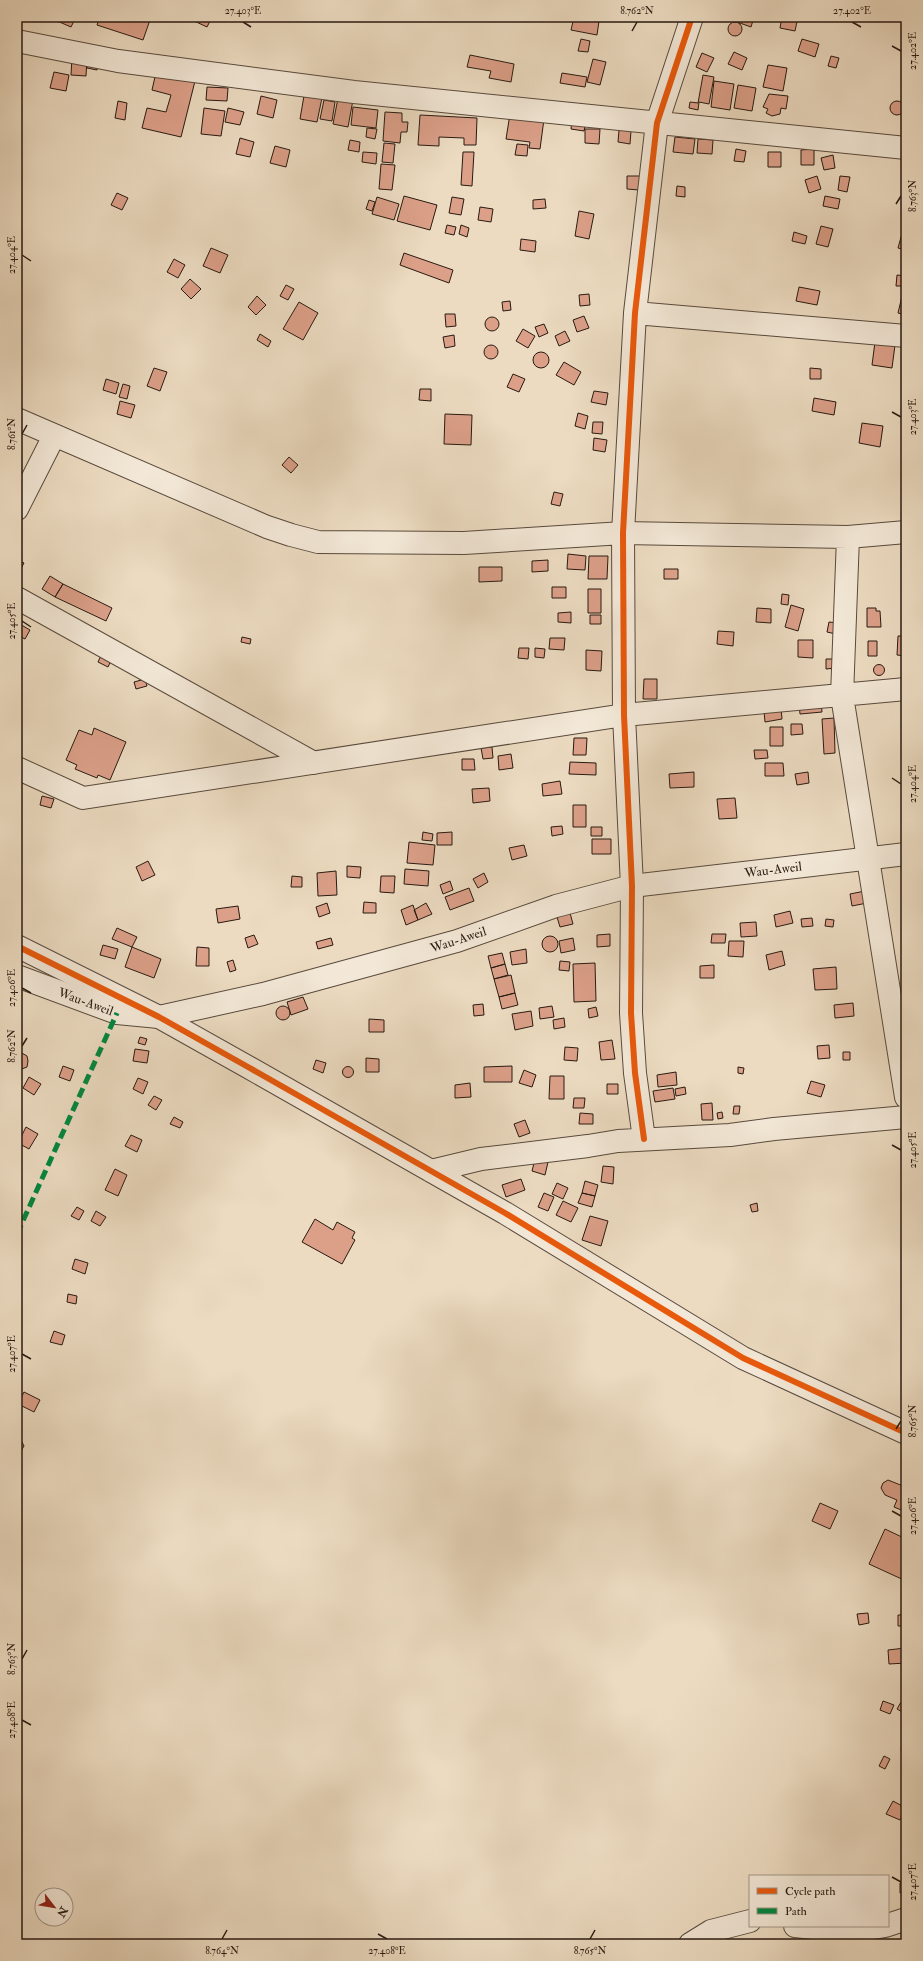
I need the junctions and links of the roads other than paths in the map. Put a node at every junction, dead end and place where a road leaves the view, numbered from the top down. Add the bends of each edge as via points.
1 (692, 17) edge
2 (17, 41) edge
3 (657, 123) junction
4 (906, 148) edge
5 (635, 313) junction
6 (906, 336) edge
7 (17, 419) edge
8 (54, 436) junction
9 (17, 509) edge
10 (906, 532) edge
11 (623, 533) junction
12 (848, 537) junction
13 (17, 598) edge
14 (906, 689) edge
15 (842, 696) junction
16 (624, 716) junction
17 (314, 763) junction
18 (17, 768) edge
19 (906, 854) edge
20 (868, 858) junction
21 (632, 886) junction
22 (17, 946) edge
23 (17, 976) edge
24 (159, 1017) junction
25 (906, 1097) edge
26 (906, 1117) edge
27 (644, 1139) junction
28 (431, 1171) junction
29 (906, 1433) edge
30 (906, 1919) edge
31 (749, 1921) edge
32 (889, 1925) edge
33 (805, 1927) edge
34 (879, 1927) edge
35 (690, 1944) edge

1 - 3 street
2 - 3 street via 118,61 354,92
3 - 4 street
3 - 5 street
5 - 6 street
5 - 11 street
7 - 8 street
8 - 9 street
8 - 11 street via 267,527 318,542 464,544
10 - 12 street
11 - 12 street
11 - 16 street
12 - 15 street
13 - 17 street
14 - 15 street
15 - 16 street
15 - 20 street
16 - 17 street
16 - 21 street
17 - 18 street via 83,798
19 - 20 street, Wau-Aweil
20 - 21 street, Wau-Aweil
20 - 25 street
21 - 24 street, Wau-Aweil via 556,906 457,941 263,994
21 - 27 street via 633,1050
22 - 24 street
23 - 24 street, Wau-Aweil via 117,1013
24 - 28 street
26 - 27 street via 730,1135
27 - 28 street via 481,1159
28 - 29 street via 505,1213 743,1358
30 - 32 street
31 - 35 street via 711,1931
33 - 34 street via 851,1932

